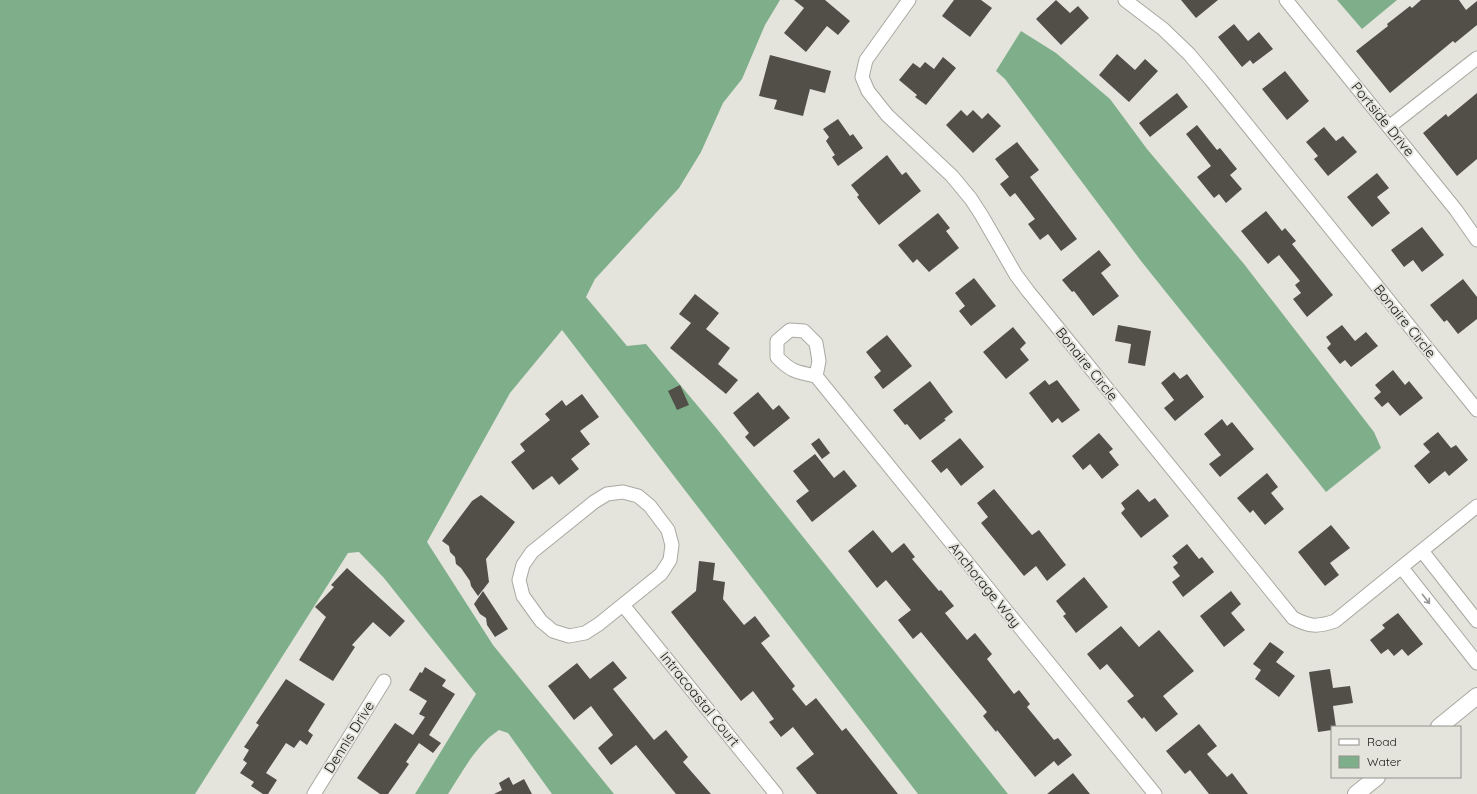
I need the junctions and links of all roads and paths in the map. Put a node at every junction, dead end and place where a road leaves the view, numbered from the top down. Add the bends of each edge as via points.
1 (909, 0) edge
2 (1125, 0) edge
3 (1286, 0) edge
4 (1477, 58) edge
5 (1389, 128) junction
6 (1477, 240) edge
7 (816, 376) dead end
8 (1477, 410) edge
9 (1477, 506) edge
10 (1422, 551) junction
11 (1402, 568) junction
12 (623, 605) junction
13 (1477, 621) edge
14 (1477, 663) edge
15 (384, 681) dead end
16 (1477, 696) edge
17 (1440, 726) edge
18 (1376, 778) edge
19 (314, 794) edge
20 (776, 794) edge
21 (1155, 794) edge
22 (1356, 794) edge

1 - 11 street, Bonaire Circle via 866,60 862,77 868,91 887,115 952,176 971,198 1028,291 1293,618 1306,625 1321,626 1335,621
2 - 8 street, Bonaire Circle via 1163,29 1202,70
3 - 5 street, Portside Drive
4 - 5 street
5 - 6 street, Portside Drive via 1456,210
7 - 21 street, Anchorage Way
9 - 10 street, Bonaire Circle
10 - 11 street, Bonaire Circle
10 - 13 street
11 -> 14 street
12 - 12 street via 661,574 670,560 672,545 668,530 650,506 638,496 623,492 607,494 594,502 532,552 523,565 519,580 523,596 541,621 553,631 569,636 585,633
12 - 20 street, Intracoastal Court
15 - 19 street, Dennis Drive
16 - 17 street
18 - 22 street

